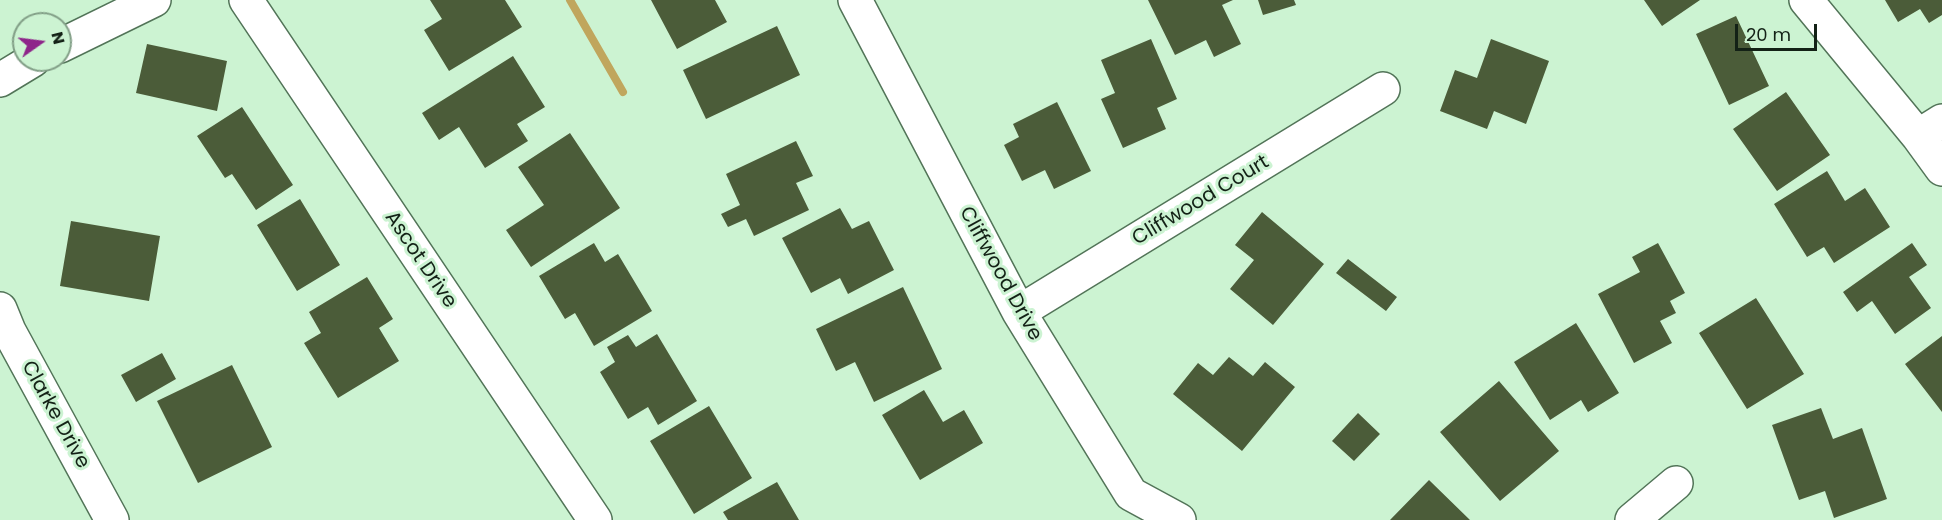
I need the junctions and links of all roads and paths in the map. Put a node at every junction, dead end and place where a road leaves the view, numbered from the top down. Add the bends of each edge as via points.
1 (154, 0) edge
2 (246, 0) edge
3 (855, 0) edge
4 (1806, 0) edge
5 (72, 40) edge
6 (13, 72) edge
7 (0, 80) edge
8 (1383, 89) dead end
9 (1930, 128) edge
10 (1942, 169) edge
11 (0, 309) edge
12 (1018, 312) junction
13 (1676, 483) dead end
14 (112, 520) edge
15 (595, 520) edge
16 (1179, 520) edge
17 (1632, 520) edge

1 - 5 street
2 - 15 street, Ascot Drive
3 - 12 street, Cliffwood Drive
4 - 9 street
6 - 7 street
8 - 12 street, Cliffwood Court
9 - 10 street
11 - 14 street, Clarke Drive
12 - 16 street, Cliffwood Drive via 1131,494
13 - 17 street

